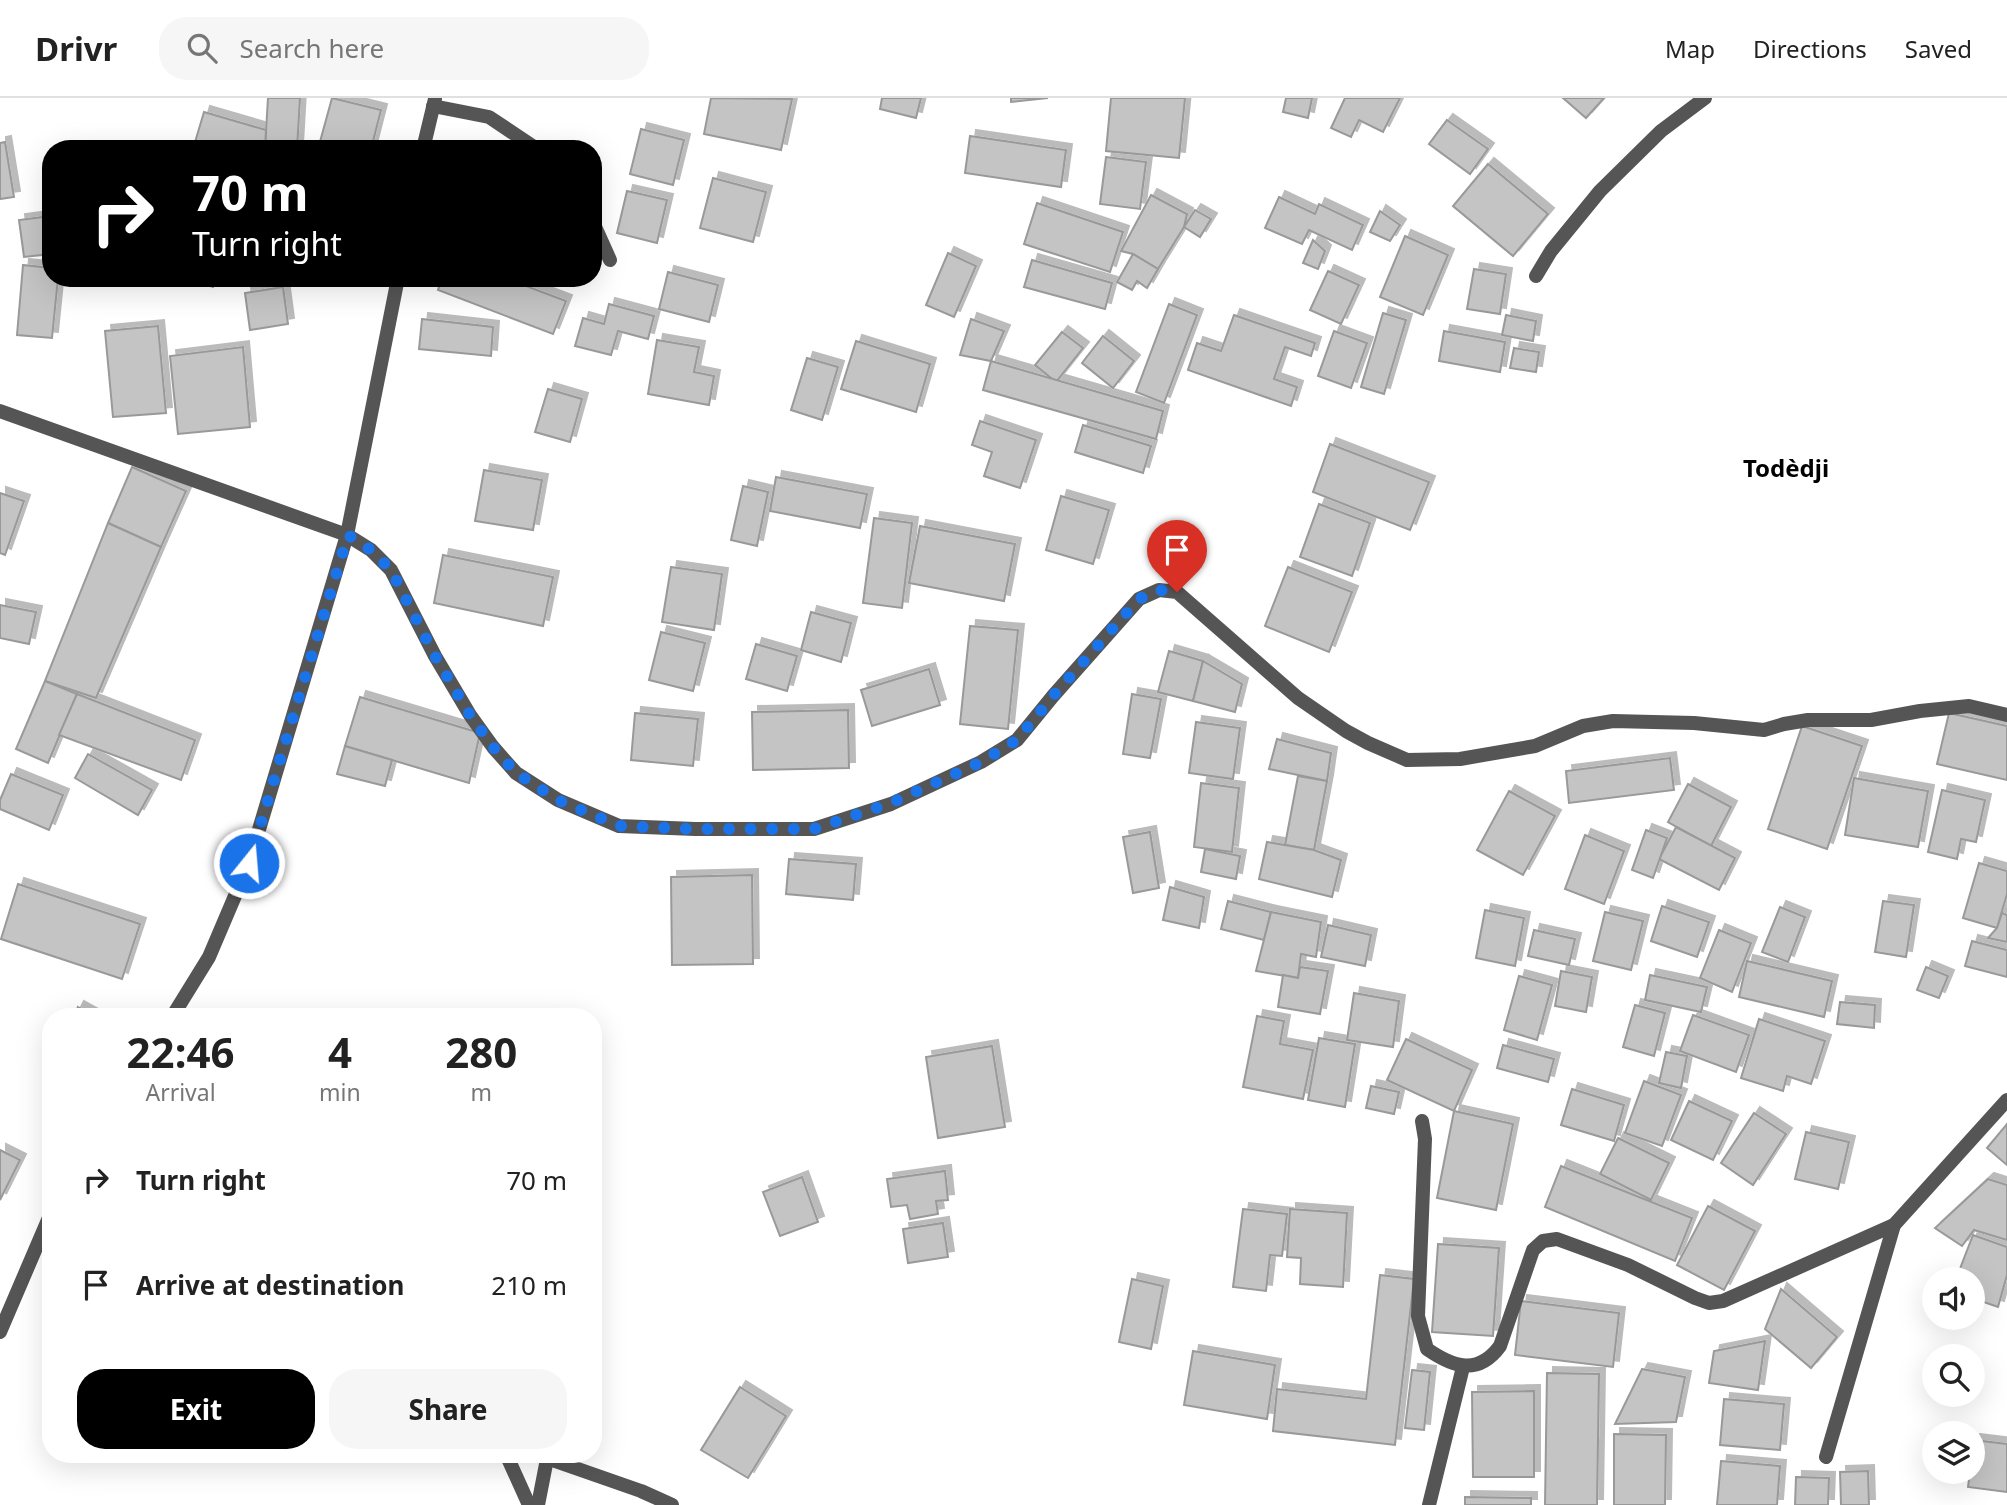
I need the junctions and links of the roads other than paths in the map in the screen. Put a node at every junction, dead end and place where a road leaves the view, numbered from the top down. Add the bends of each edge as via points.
1 (1704, 98) edge
2 (434, 102) edge
3 (425, 140) edge
4 (524, 140) edge
5 (602, 242) edge
6 (610, 260) dead end
7 (1536, 276) dead end
8 (396, 287) edge
9 (0, 411) edge
10 (348, 535) junction
11 (2007, 715) edge
12 (178, 1008) edge
13 (2007, 1100) edge
14 (1422, 1121) dead end
15 (1894, 1225) junction
16 (42, 1234) edge
17 (36, 1248) junction
18 (42, 1248) edge
19 (0, 1332) edge
20 (1463, 1367) junction
21 (1826, 1457) dead end
22 (510, 1463) edge
23 (541, 1463) edge
24 (559, 1463) edge
25 (529, 1505) edge
26 (538, 1505) edge
27 (672, 1505) edge
28 (1429, 1505) edge

1 - 7 street via 1661,131 1601,191
2 - 3 street
2 - 4 street via 489,117
5 - 6 street
8 - 10 street
9 - 10 street
10 - 11 street via 391,570 470,715 516,773 558,800 619,826 814,829 891,803 981,762 1017,740 1139,599 1158,590 1177,592 1308,705 1368,743 1407,760 1460,759 1535,746 1583,726 1613,721 1764,730 1808,720 1871,720 1969,706
10 - 12 street via 249,863 209,957
13 - 15 street
14 - 20 street via 1418,1316 1427,1349 1445,1362
15 - 20 street via 1723,1301 1709,1303 1616,1260 1557,1239 1542,1241 1533,1250 1500,1346 1492,1357
15 - 21 street
16 - 17 street
17 - 18 street
17 - 19 street
20 - 28 street
22 - 25 street
23 - 26 street
24 - 27 street

